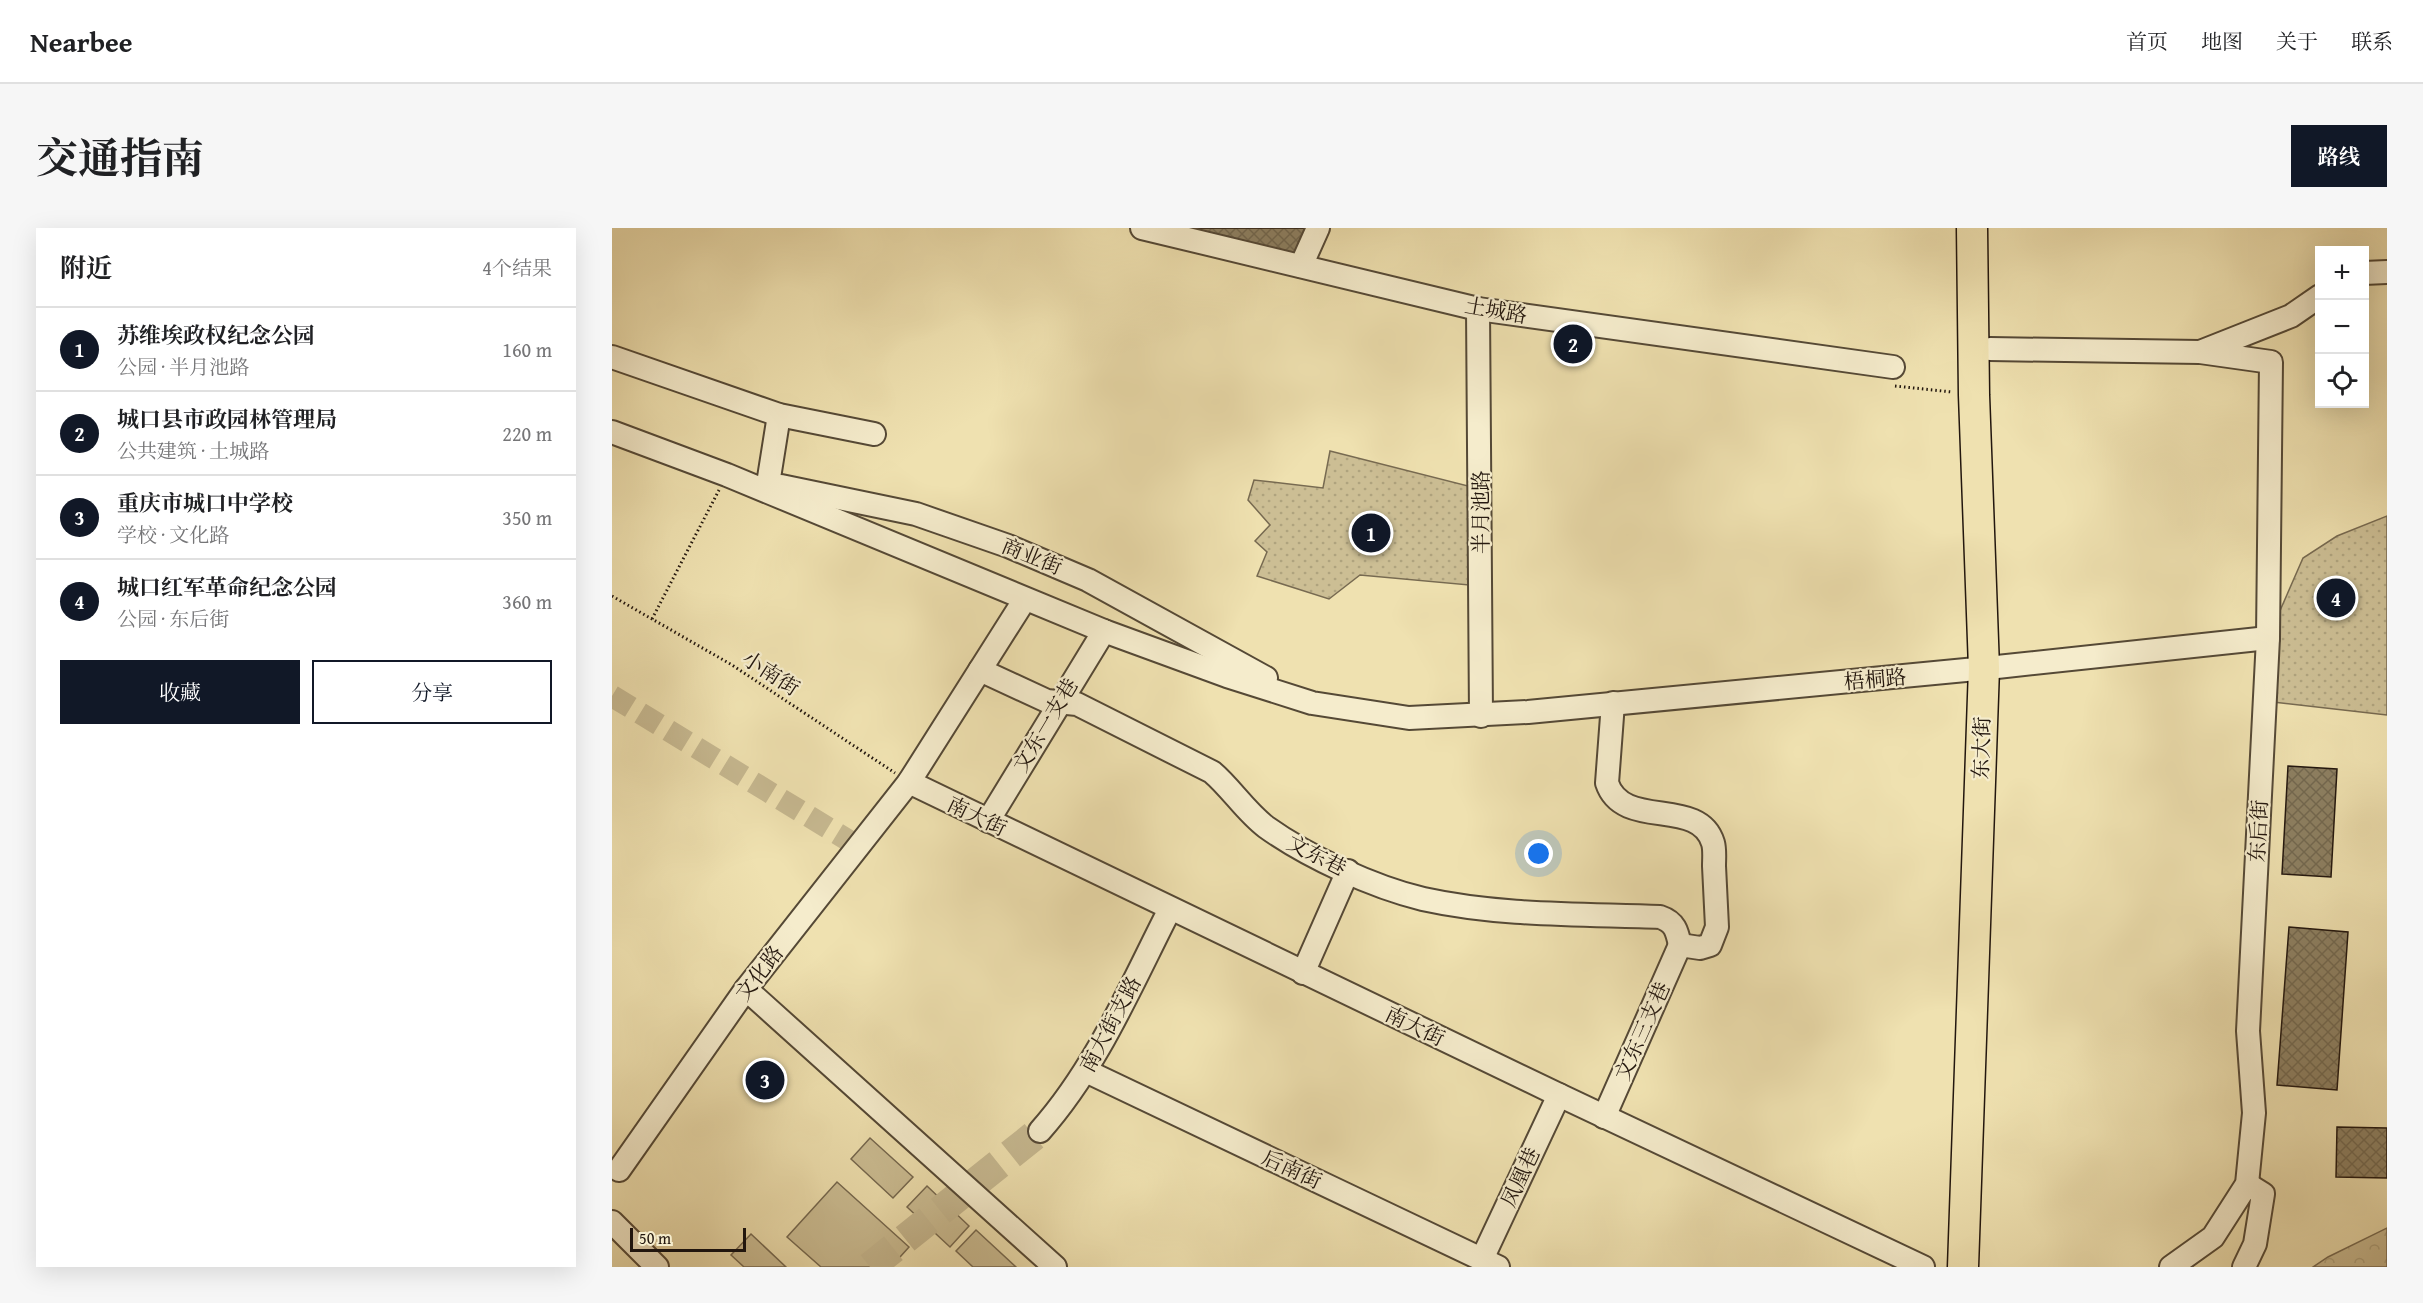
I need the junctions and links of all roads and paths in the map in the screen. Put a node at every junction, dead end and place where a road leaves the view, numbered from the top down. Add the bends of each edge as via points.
1 (1142, 228) edge
2 (1318, 228) edge
3 (1972, 228) edge
4 (1987, 228) edge
5 (1301, 266) junction
6 (2387, 272) edge
7 (2369, 273) edge
8 (2315, 299) edge
9 (1478, 309) junction
10 (1990, 349) junction
11 (2200, 352) junction
12 (612, 357) edge
13 (1893, 367) joint
14 (1974, 395) junction
15 (779, 415) junction
16 (612, 432) edge
17 (874, 434) dead end
18 (727, 475) junction
19 (768, 484) junction
20 (612, 596) edge
21 (1025, 599) junction
22 (652, 619) junction
23 (1104, 631) junction
24 (2268, 638) junction
25 (1990, 668) junction
26 (980, 670) junction
27 (1058, 704) junction
28 (1312, 704) junction
29 (1613, 704) junction
30 (1481, 716) junction
31 (909, 783) junction
32 (987, 821) junction
33 (1348, 871) junction
34 (1170, 909) junction
35 (1680, 945) junction
36 (1303, 973) junction
37 (746, 989) junction
38 (1086, 1071) junction
39 (1559, 1095) junction
40 (1604, 1117) junction
41 (1040, 1131) tunnel mouth
42 (619, 1170) dead end
43 (2247, 1184) junction
44 (612, 1222) edge
45 (1490, 1263) edge
46 (657, 1267) edge
47 (1055, 1267) edge
48 (1923, 1267) edge
49 (1963, 1267) edge
50 (1982, 1267) edge
51 (2171, 1267) edge
52 (2244, 1267) edge

1 - 5 street, 土城路
2 - 5 street
3 - 14 main road, 东大街
4 - 10 main road, 东大街
5 - 9 street, 土城路
6 - 7 street
8 - 11 street via 2292,316
9 - 13 street, 土城路
9 - 30 street, 半月池路
10 - 11 street
10 - 25 main road, 东大街
11 - 24 street, 东后街 via 2271,362
12 - 15 street
13 - 14 path via 1892,386
14 - 25 main road, 东大街
15 - 17 street
15 - 19 street
16 - 18 street, 商业街
18 - 19 street, 商业街
18 - 21 street, 商业街
18 - 22 path
19 - 28 street, 商业街 via 916,514 1008,546 1088,580
20 - 22 path, 小南街
21 - 23 street, 商业街
21 - 26 street, 文化路
22 - 31 path, 小南街 via 732,665
23 - 27 street, 文东一支巷
23 - 28 street, 商业街
24 - 25 street, 梧桐路
24 - 43 street, 东后街 via 2248,1031 2254,1113
25 - 29 street, 梧桐路
25 - 49 main road, 东大街
25 - 50 main road, 东大街
26 - 27 street, 文东巷
26 - 31 street, 文化路
27 - 32 street, 文东一支巷
27 - 33 street, 文东巷 via 1077,704 1212,772 1264,826 1299,849
28 - 30 street, 商业街 via 1409,718
29 - 30 street, 梧桐路
29 - 35 street via 1607,783 1610,793 1619,803 1634,808 1696,821 1706,828 1713,844 1715,936 1710,945 1700,948
31 - 32 street, 南大街
31 - 37 street, 文化路
32 - 34 street, 南大街
33 - 35 street, 文东巷 via 1422,898 1495,910 1660,917 1670,920 1676,928
33 - 36 street
34 - 36 street, 南大街
34 - 38 street, 南大街支路
35 - 40 street, 文东三支巷
36 - 39 street, 南大街
37 - 42 street, 文化路
37 - 47 street
38 - 41 street, 南大街支路
38 - 45 street, 后南街
39 - 40 street, 南大街
39 - 45 street, 凤凰巷
40 - 48 street, 南大街
43 - 51 street, 东后街 via 2213,1237
43 - 52 street via 2263,1194 2255,1244
44 - 46 street

